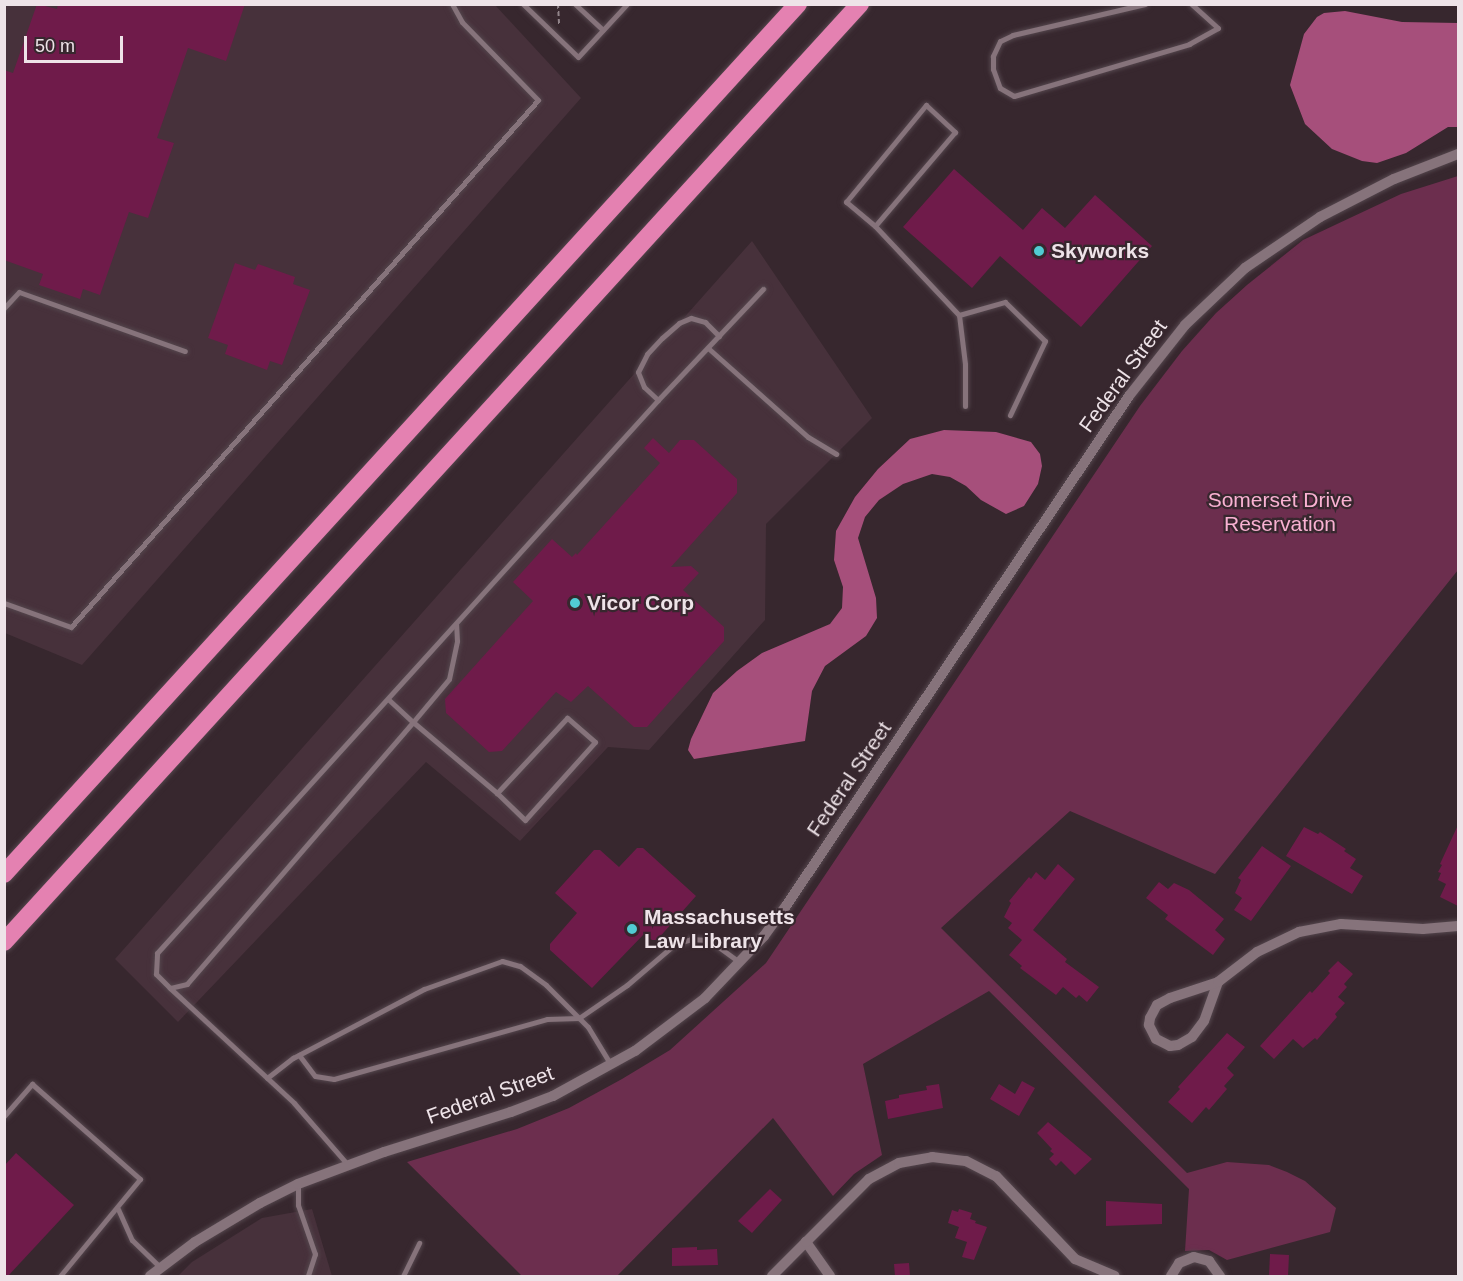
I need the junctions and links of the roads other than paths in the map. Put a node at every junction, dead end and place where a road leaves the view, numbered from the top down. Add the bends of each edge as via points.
1 (452, 4) edge
2 (523, 4) edge
3 (575, 4) edge
4 (627, 4) edge
5 (798, 4) edge
6 (860, 4) edge
7 (1145, 4) edge
8 (1191, 4) edge
9 (603, 30) junction
10 (1458, 154) edge
11 (875, 226) junction
12 (763, 289) dead end
13 (4, 308) edge
14 (959, 315) junction
15 (719, 336) junction
16 (708, 348) junction
17 (185, 351) dead end
18 (658, 400) junction
19 (965, 406) dead end
20 (1010, 415) dead end
21 (836, 454) dead end
22 (4, 603) edge
23 (456, 624) junction
24 (388, 699) junction
25 (412, 722) junction
26 (497, 794) junction
27 (4, 874) edge
28 (1458, 926) edge
29 (4, 942) edge
30 (740, 963) junction
31 (1218, 982) junction
32 (170, 988) junction
33 (579, 1018) junction
34 (299, 1055) junction
35 (611, 1065) junction
36 (267, 1078) junction
37 (4, 1116) edge
38 (348, 1165) junction
39 (298, 1184) junction
40 (118, 1209) junction
41 (806, 1242) junction
42 (419, 1243) dead end
43 (160, 1268) junction
44 (60, 1276) edge
45 (150, 1276) edge
46 (308, 1276) edge
47 (403, 1276) edge
48 (772, 1276) edge
49 (830, 1276) edge
50 (1115, 1276) edge
51 (1171, 1276) edge
52 (1220, 1276) edge

1 - 22 lane via 462,22 538,100 71,627
2 - 9 lane via 578,57
3 - 9 lane
4 - 9 lane
5 - 27 highway
6 - 29 highway
7 - 8 lane via 1000,41 993,56 1000,88 1014,96 1189,44 1218,28
10 - 30 street, Federal Street via 1375,188 1302,228 1245,268 1185,325 1129,396 829,844 764,936
11 - 11 lane via 955,132 926,105 846,202
11 - 14 lane
12 - 15 lane
13 - 17 lane via 19,292
14 - 19 lane via 966,364
14 - 20 lane via 1005,302 1045,341
15 - 16 lane
15 - 18 lane via 705,322 691,318 662,338 647,354 638,372 644,387
16 - 18 lane
16 - 21 lane via 808,437
18 - 23 lane
23 - 24 lane
23 - 25 lane via 457,641 448,680
24 - 25 lane
24 - 32 lane via 157,953 156,974
25 - 26 lane
25 - 32 lane via 187,984
26 - 26 lane via 567,718 594,742 525,819
28 - 31 street via 1423,929 1341,924 1309,928 1268,946
30 - 33 lane via 709,940 691,939 675,944 627,985
30 - 35 street, Federal Street via 678,1020
31 - 31 street via 1157,1005 1149,1025 1156,1039 1170,1046 1192,1037 1204,1021
32 - 36 lane
33 - 34 lane via 547,1019 334,1079 315,1076
33 - 34 lane via 546,985 520,966 502,961 424,989
33 - 35 lane
34 - 36 lane
35 - 38 street, Federal Street via 511,1113
36 - 38 lane
37 - 40 lane via 32,1084 140,1179
38 - 39 street, Federal Street
39 - 43 street, Federal Street via 228,1221
39 - 46 lane via 298,1205 315,1254
40 - 43 lane via 132,1240
40 - 44 lane
41 - 48 street
41 - 49 street
41 - 50 street via 856,1190 884,1170 915,1158 949,1158 982,1167 996,1176 1068,1253 1083,1264
42 - 47 lane
43 - 45 street, Federal Street
51 - 52 street via 1179,1263 1194,1257 1209,1261

